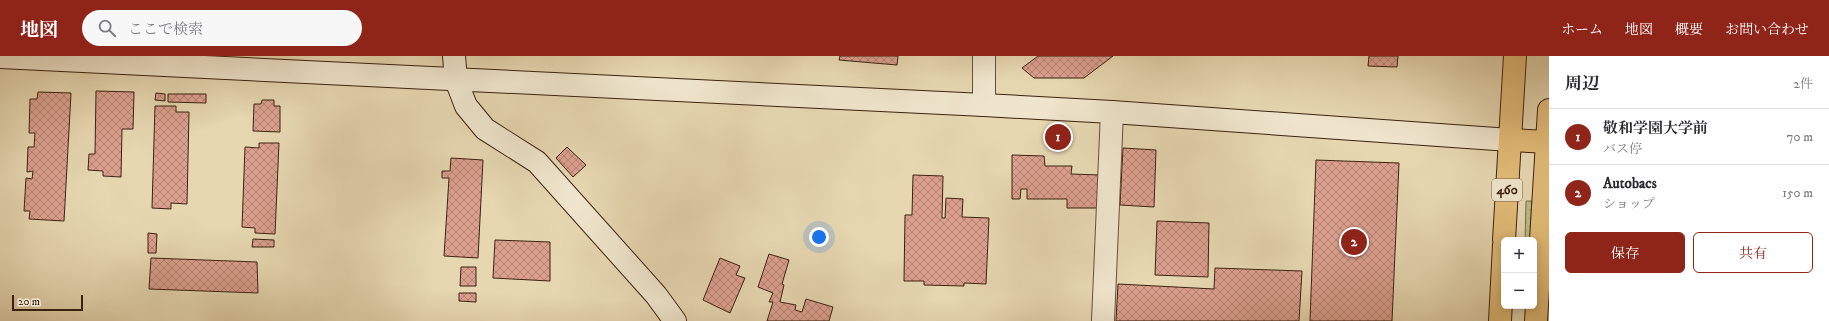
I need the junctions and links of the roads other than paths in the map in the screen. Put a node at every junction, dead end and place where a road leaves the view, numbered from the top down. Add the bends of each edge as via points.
1 (454, 56) edge
2 (984, 56) edge
3 (1515, 56) edge
4 (0, 57) edge
5 (456, 80) junction
6 (984, 105) junction
7 (1549, 110) edge
8 (1112, 112) junction
9 (1510, 140) junction
10 (1548, 142) edge
11 (1504, 237) edge
12 (1503, 273) edge
13 (675, 321) edge
14 (1103, 321) edge
15 (1500, 321) edge
16 (1536, 321) edge

1 - 5 street
2 - 6 street
3 - 9 main road, 460
4 - 5 street
5 - 6 street
5 - 13 street via 466,106 486,129 537,162 656,295
6 - 8 street
7 - 10 main road
8 - 9 street
8 - 14 street
9 - 10 main road
9 - 11 main road, 460
10 - 16 main road
12 - 15 main road

